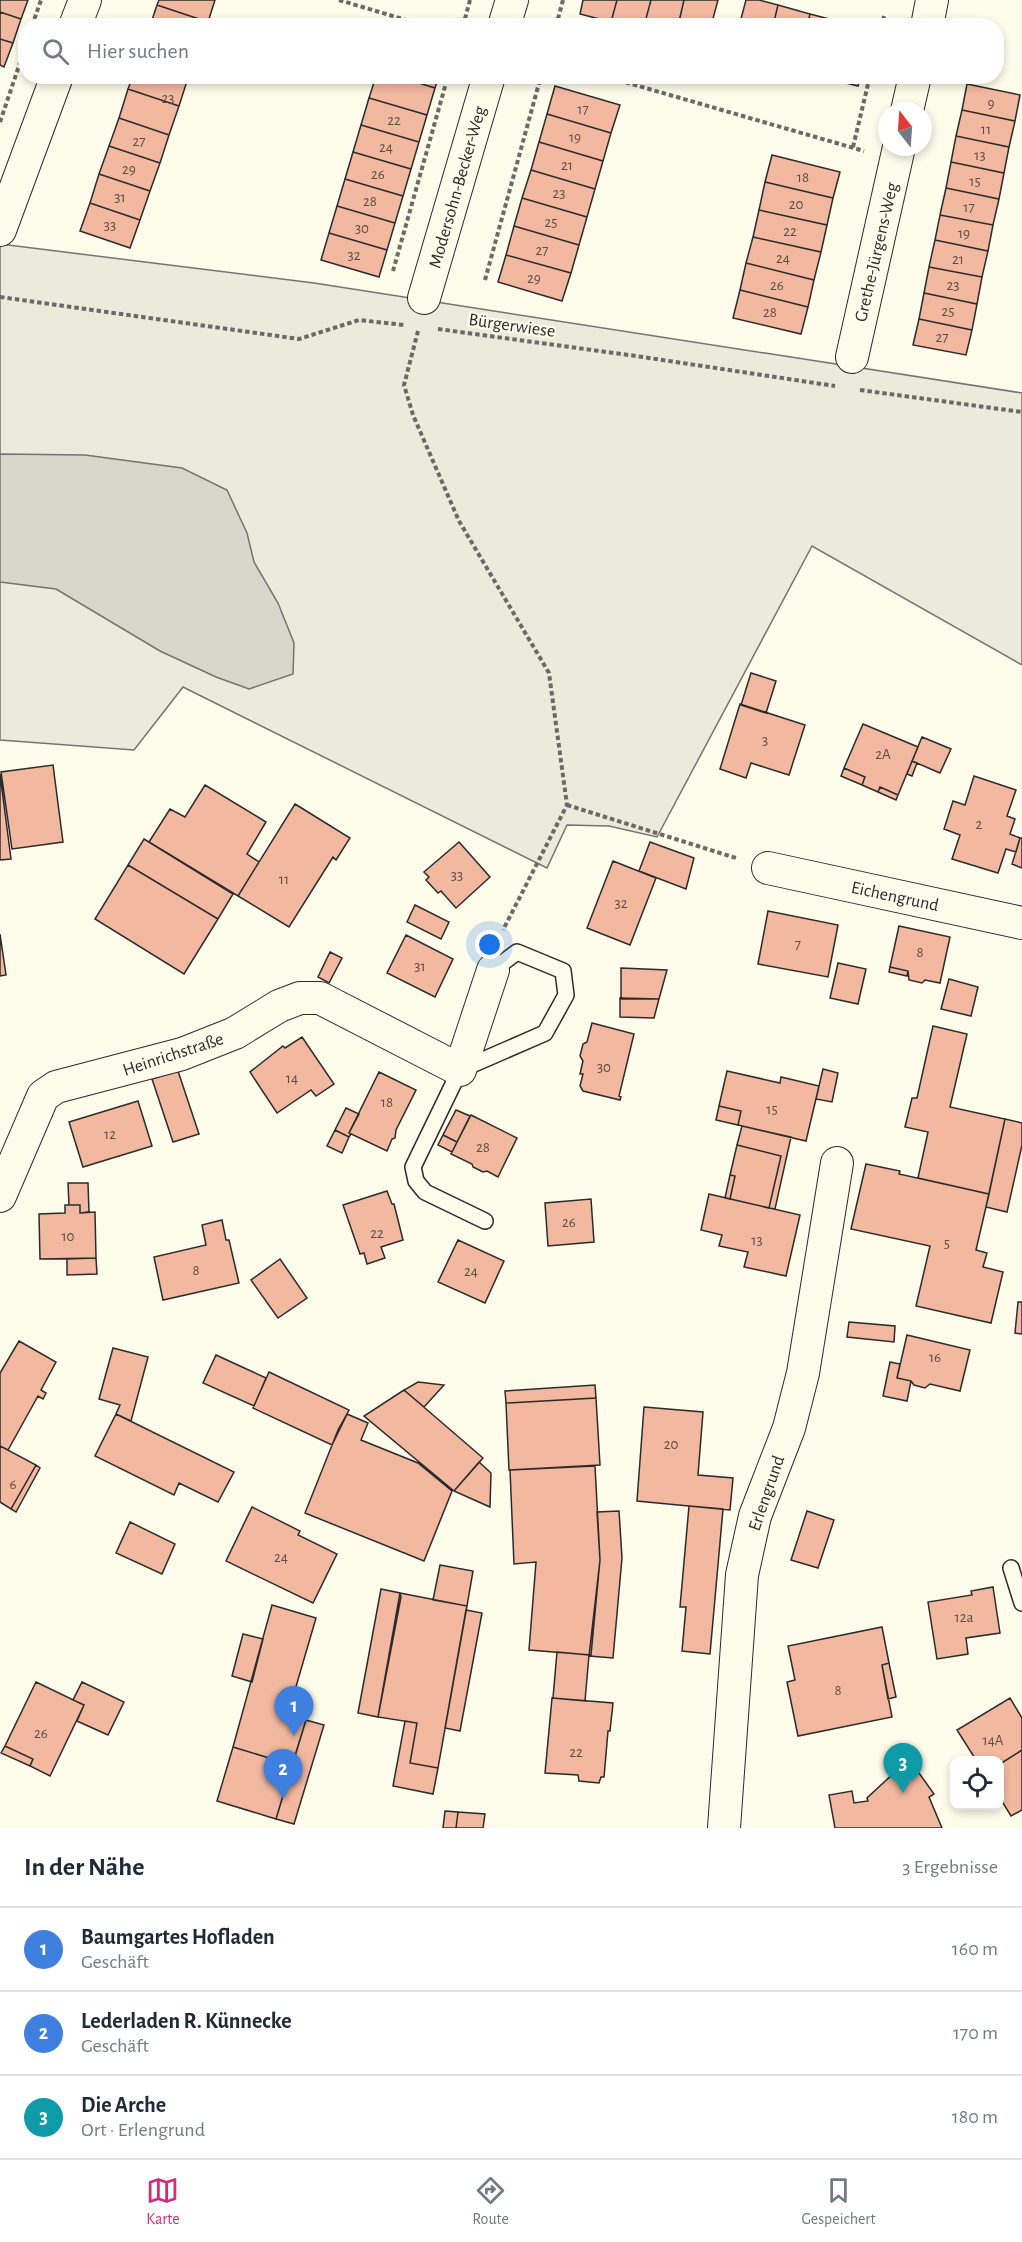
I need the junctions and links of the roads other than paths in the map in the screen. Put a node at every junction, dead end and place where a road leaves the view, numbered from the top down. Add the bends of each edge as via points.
1 (85, 0) edge
2 (512, 0) edge
3 (932, 0) edge
4 (78, 18) edge
5 (506, 18) edge
6 (929, 18) edge
7 (54, 84) edge
8 (487, 84) edge
9 (913, 84) edge
10 (910, 102) edge
11 (898, 156) edge
12 (0, 230) edge
13 (421, 312) road end
14 (852, 357) dead end
15 (768, 868) road end
16 (1022, 923) edge
17 (500, 964) joint
18 (460, 1070) junction
19 (837, 1163) dead end
20 (0, 1196) edge
21 (484, 1221) dead end
22 (1011, 1568) dead end
23 (1022, 1603) edge
24 (724, 1828) edge

1 - 4 street
2 - 5 street
3 - 6 street
7 - 12 street
8 - 13 street, Modersohn-Becker-Weg
9 - 10 street
11 - 14 street, Grethe-Jürgens-Weg
15 - 16 street, Eichengrund
17 - 18 street
17 - 18 lane via 517,952 563,971 566,994 545,1033
18 - 20 street, Heinrichstraße via 320,998 300,998 279,1005 235,1033 182,1054 56,1087 43,1096
18 - 21 lane via 413,1167 416,1181 425,1192
19 - 24 street, Erlengrund via 803,1373 789,1428 755,1516 742,1575
22 - 23 lane

